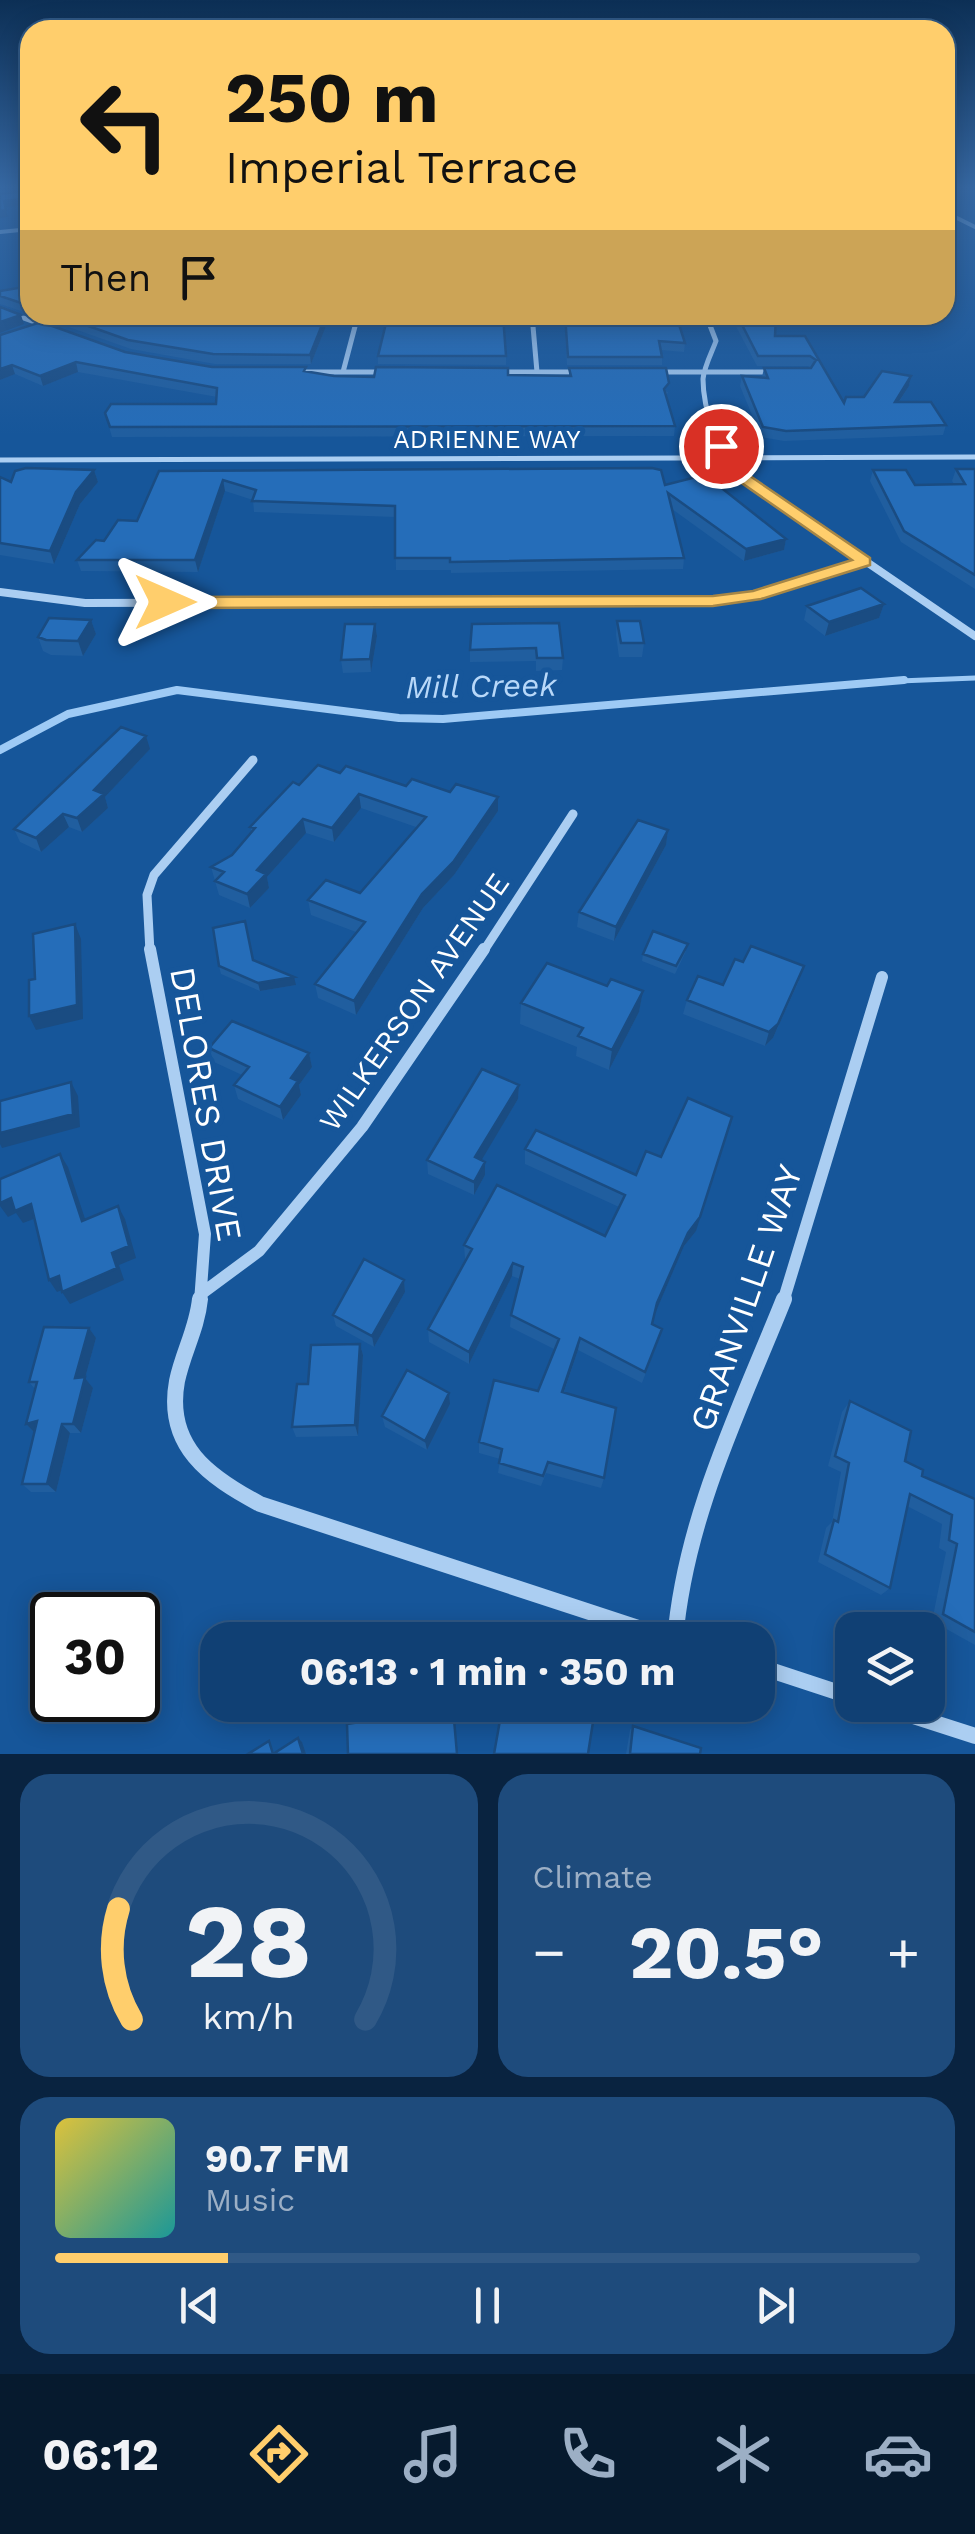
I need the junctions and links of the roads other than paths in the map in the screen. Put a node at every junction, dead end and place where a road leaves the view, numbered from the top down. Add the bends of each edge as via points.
1 (43, 325) joint
2 (355, 325) edge
3 (533, 325) edge
4 (710, 325) edge
5 (29, 330) edge
6 (61, 331) edge
7 (284, 372) edge
8 (343, 372) junction
9 (402, 372) edge
10 (479, 372) edge
11 (538, 372) junction
12 (592, 372) edge
13 (646, 372) edge
14 (706, 372) junction
15 (792, 372) edge
16 (975, 457) edge
17 (724, 459) junction
18 (0, 460) edge
19 (864, 561) junction
20 (0, 592) edge
21 (975, 636) edge
22 (253, 760) dead end
23 (573, 814) dead end
24 (882, 977) dead end
25 (201, 1294) junction
26 (620, 1622) edge
27 (677, 1622) edge
28 (775, 1671) edge
29 (835, 1691) edge
30 (932, 1722) edge
31 (975, 1736) edge

1 - 5 street
1 - 6 street
2 - 8 street
3 - 11 street
4 - 14 street via 716,342
7 - 8 street
8 - 9 street
10 - 11 street
11 - 12 street
13 - 14 street
14 - 15 street
14 - 17 street
16 - 17 street, ADRIENNE WAY
17 - 18 street, ADRIENNE WAY
17 - 19 street via 738,476
19 - 20 street via 755,596 713,601 85,603
19 - 21 street
22 - 25 street, DELORES DRIVE via 172,852 146,895 150,967 205,1234
23 - 25 street, WILKERSON AVENUE via 362,1127 258,1251
24 - 27 street, GRANVILLE WAY via 785,1297 696,1518
25 - 26 street, DELORES DRIVE via 174,1407 177,1429 195,1461 218,1482 260,1504
28 - 29 street
30 - 31 street

